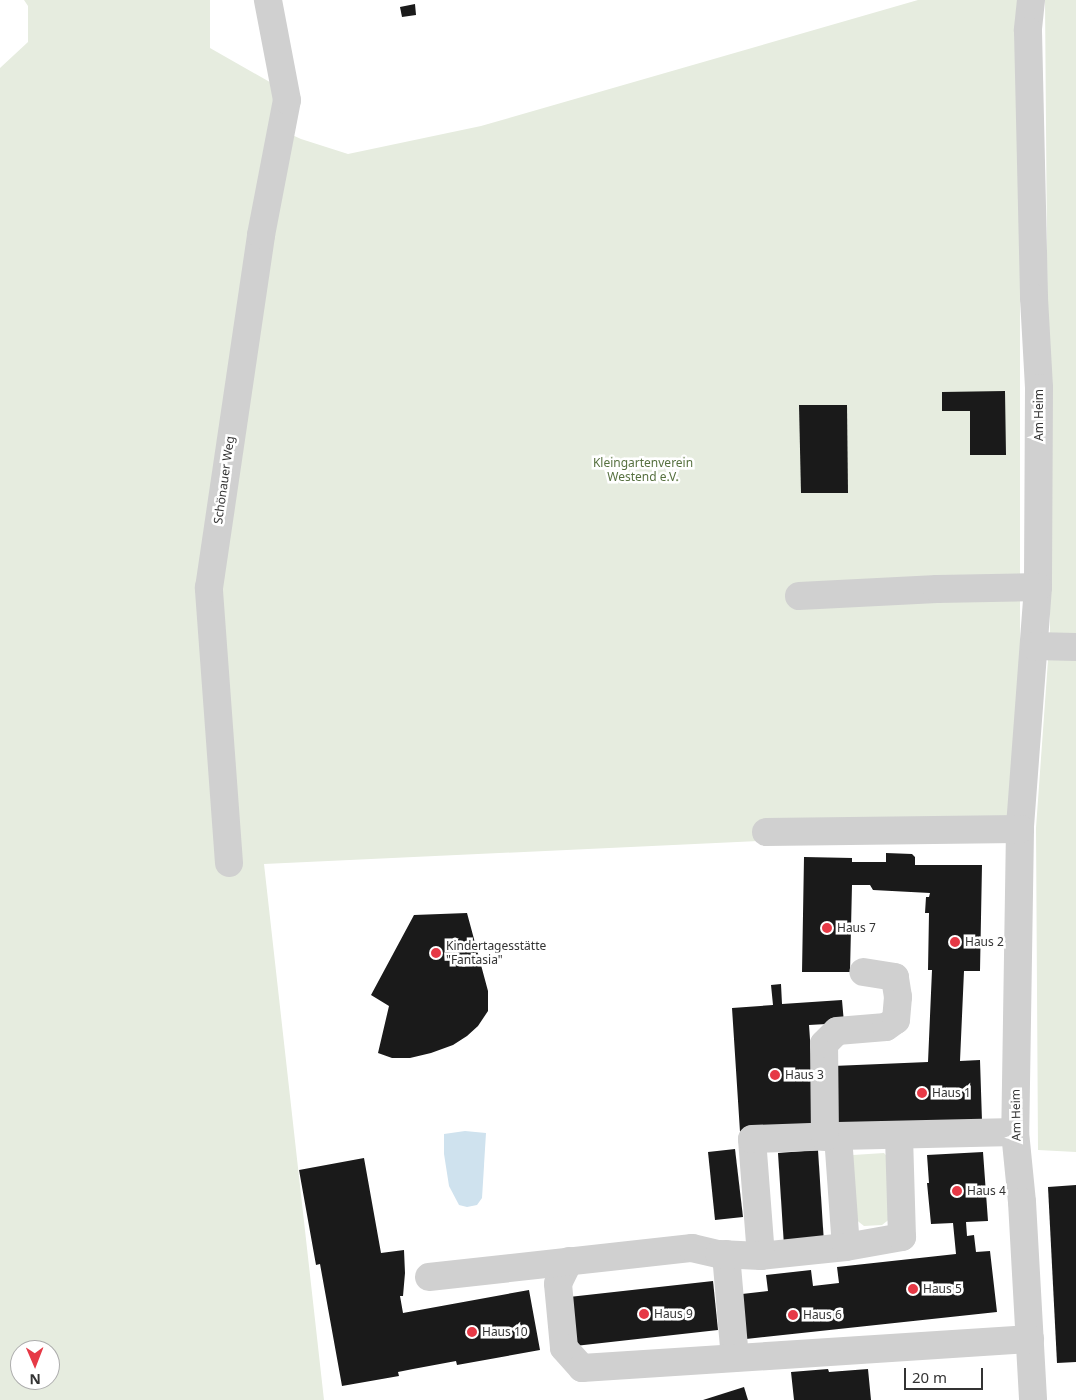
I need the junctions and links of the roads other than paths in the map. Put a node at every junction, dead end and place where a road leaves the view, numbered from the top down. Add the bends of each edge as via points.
1 (268, 0) edge
2 (1032, 0) edge
3 (1038, 587) junction
4 (799, 596) dead end
5 (1035, 646) junction
6 (1076, 647) edge
7 (1020, 829) junction
8 (766, 832) dead end
9 (229, 863) dead end
10 (863, 972) dead end
11 (1015, 1132) junction
12 (899, 1135) junction
13 (832, 1137) junction
14 (846, 1247) junction
15 (726, 1254) junction
16 (761, 1256) junction
17 (569, 1261) junction
18 (429, 1277) dead end
19 (1030, 1339) junction
20 (736, 1358) junction
21 (1034, 1400) edge

1 - 9 street, Schönauer Weg via 287,100 260,245 209,588
2 - 3 street, Am Heim via 1028,31 1039,388
3 - 4 street
3 - 5 street, Am Heim
5 - 6 street
5 - 7 street, Am Heim
7 - 8 street
7 - 11 street, Am Heim
10 - 13 street via 895,977 898,997 896,1020 886,1027 837,1031 824,1044
11 - 12 street
11 - 19 street, Am Heim
12 - 13 street
12 - 14 street via 902,1237
13 - 14 street
13 - 16 street via 752,1139
14 - 16 street
15 - 16 street
15 - 17 street via 692,1248
15 - 20 street
17 - 18 street
17 - 20 street via 558,1284 564,1348 582,1368
19 - 20 street
19 - 21 street, Am Heim

